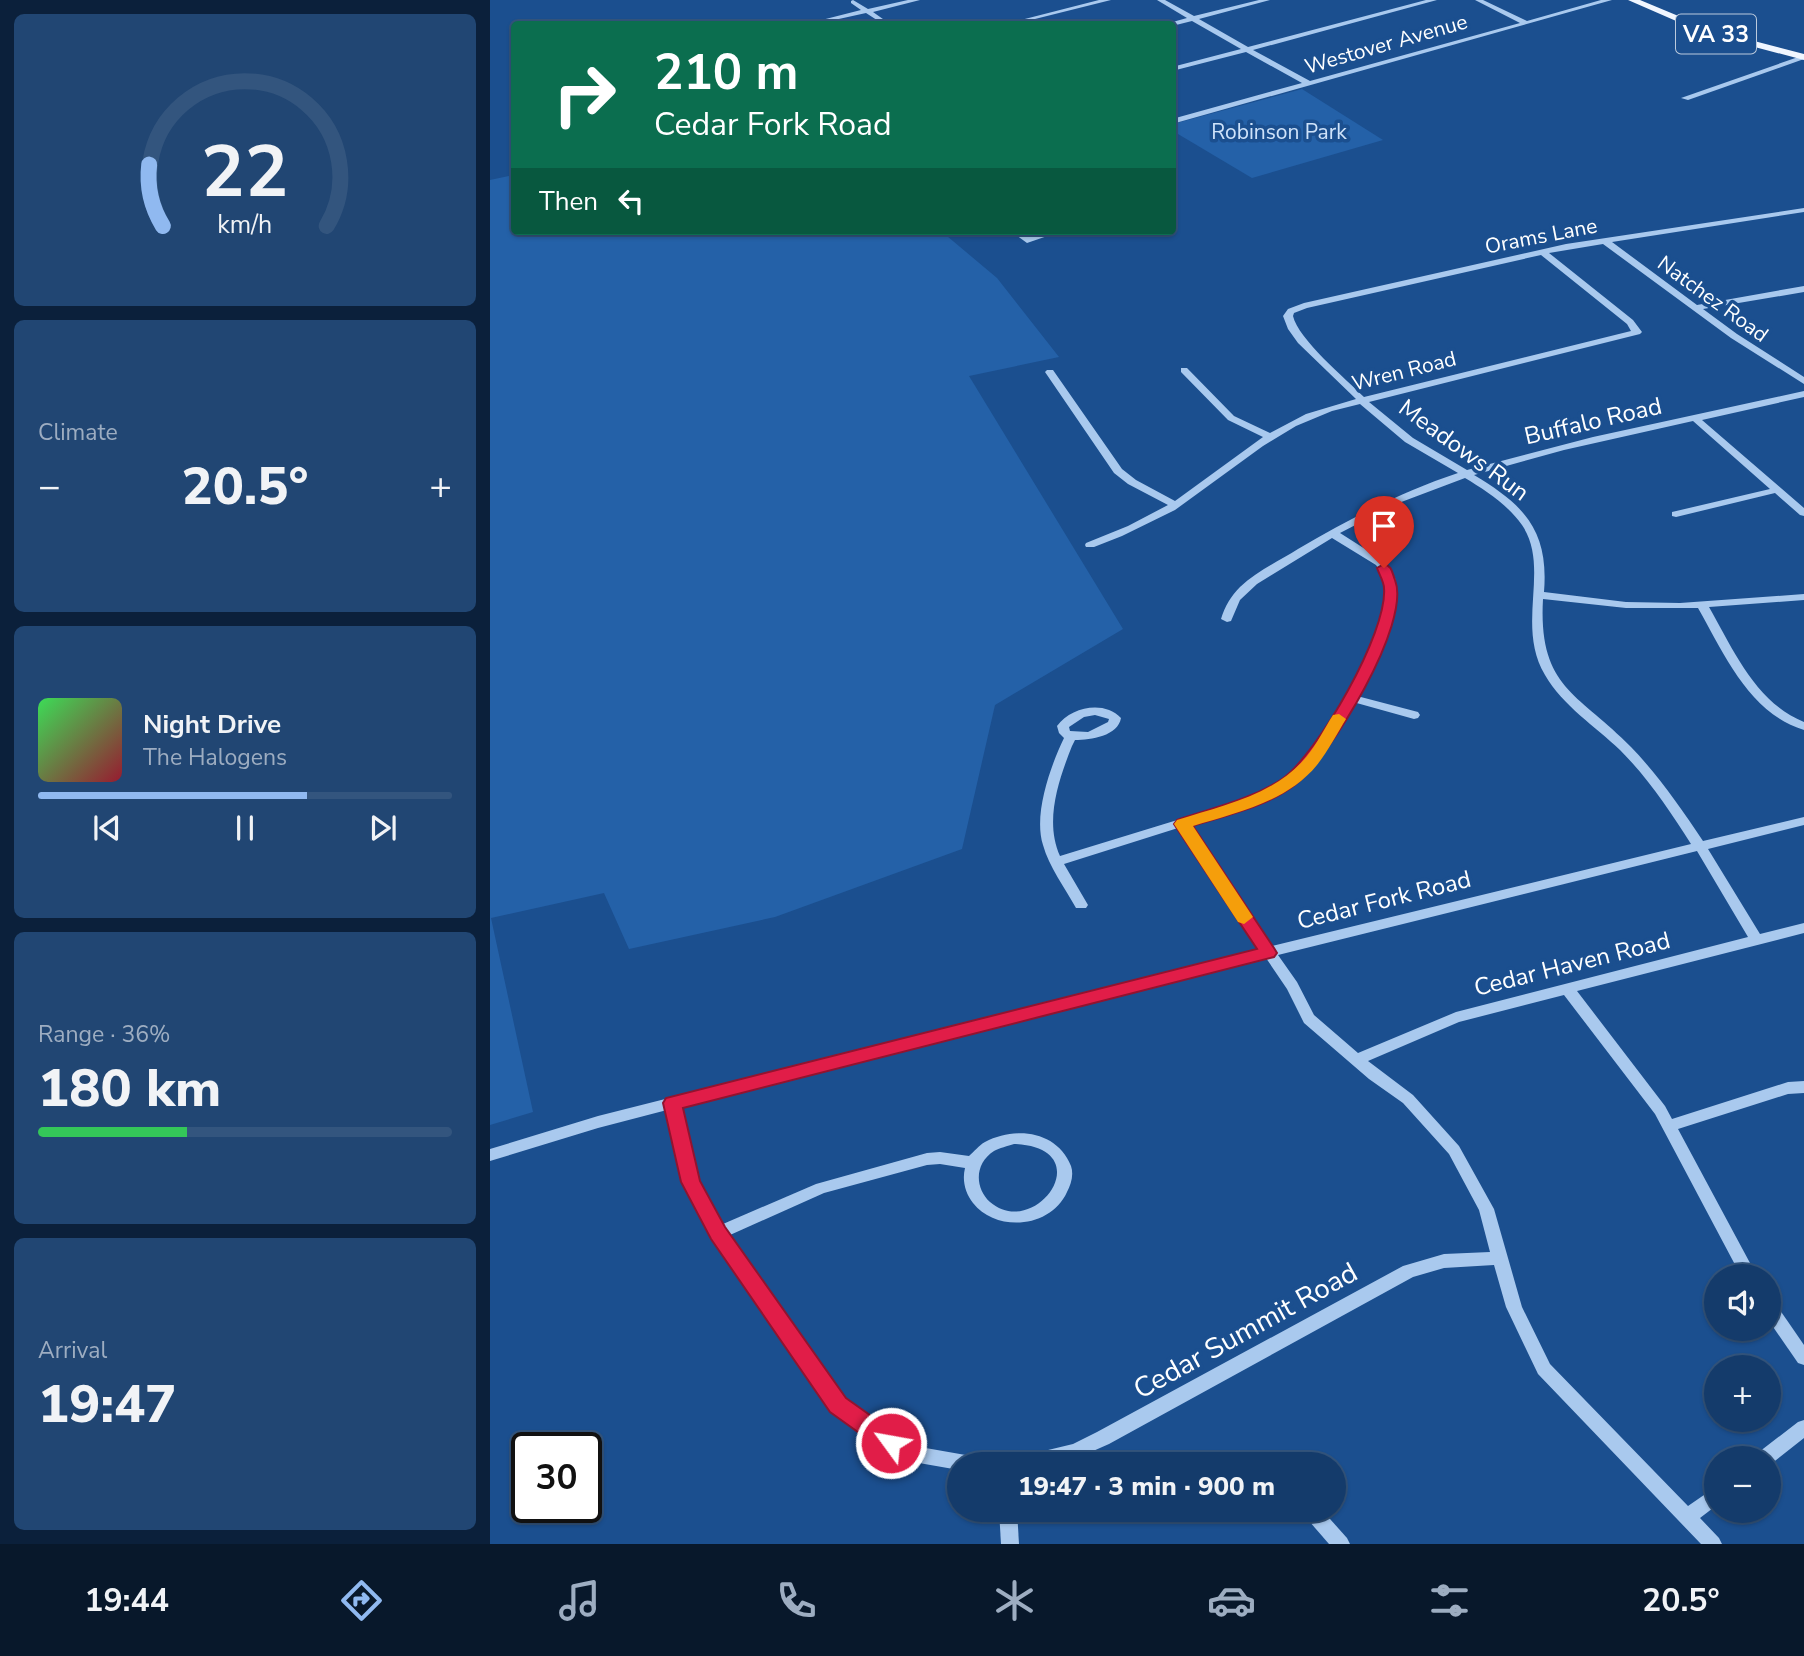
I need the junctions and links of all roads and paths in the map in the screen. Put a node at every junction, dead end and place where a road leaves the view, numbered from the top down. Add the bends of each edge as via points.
1 (916, 0) edge
2 (1108, 0) edge
3 (1160, 0) edge
4 (1267, 0) edge
5 (1434, 0) edge
6 (1478, 0) edge
7 (1609, 0) edge
8 (1632, 0) edge
9 (853, 2) edge
10 (868, 11) junction
11 (1194, 19) junction
12 (823, 21) edge
13 (883, 21) edge
14 (1020, 21) edge
15 (1176, 23) edge
16 (1526, 23) junction
17 (1248, 49) junction
18 (1804, 57) edge
19 (1176, 68) edge
20 (1309, 83) junction
21 (1685, 97) dead end
22 (1176, 121) edge
23 (1804, 210) edge
24 (1021, 235) edge
25 (1038, 235) edge
26 (1605, 241) junction
27 (1542, 252) junction
28 (1804, 289) edge
29 (1695, 308) junction
30 (1289, 314) joint
31 (1184, 370) dead end
32 (1050, 372) dead end
33 (1804, 381) edge
34 (1804, 394) edge
35 (1363, 400) junction
36 (1697, 420) junction
37 (1269, 436) junction
38 (1465, 475) junction
39 (1777, 490) junction
40 (1175, 505) junction
41 (1804, 513) edge
42 (1676, 514) dead end
43 (1332, 533) junction
44 (1090, 545) dead end
45 (1539, 595) junction
46 (1804, 597) edge
47 (1702, 605) junction
48 (1227, 619) dead end
49 (1351, 698) junction
50 (1414, 715) dead end
51 (1804, 726) edge
52 (1072, 736) dead end
53 (1804, 821) edge
54 (1182, 824) junction
55 (1702, 846) junction
56 (1057, 861) junction
57 (1081, 905) dead end
58 (1804, 928) edge
59 (1756, 940) junction
60 (1268, 953) junction
61 (1567, 989) junction
62 (1356, 1060) junction
63 (1804, 1087) edge
64 (673, 1103) junction
65 (1669, 1126) junction
66 (490, 1156) edge
67 (973, 1163) junction
68 (718, 1233) junction
69 (1500, 1258) junction
70 (1743, 1264) edge
71 (1781, 1325) edge
72 (1804, 1358) edge
73 (1804, 1428) edge
74 (1781, 1446) edge
75 (1071, 1452) edge
76 (947, 1460) edge
77 (1704, 1504) edge
78 (1686, 1518) junction
79 (1009, 1522) edge
80 (1322, 1522) edge
81 (1010, 1544) edge
82 (1342, 1544) edge
83 (1713, 1544) edge

1 - 10 street
2 - 14 street
3 - 11 street
4 - 11 street
5 - 17 street
6 - 16 street
7 - 16 street, Westover Avenue
8 - 18 main road, VA 33 via 1709,32
9 - 10 street
10 - 12 street
10 - 13 street
11 - 15 street
11 - 17 street
16 - 20 street, Westover Avenue
17 - 19 street
17 - 20 street
18 - 21 street
20 - 22 street, Westover Avenue
23 - 26 street, Orams Lane
24 - 25 street via 1027,240
26 - 27 street, Orams Lane
26 - 29 street, Natchez Road
27 - 30 street, Orams Lane via 1304,306
27 - 35 street, Wren Road via 1637,332
28 - 29 street
29 - 33 street, Natchez Road
30 - 35 street, Meadows Run via 1288,321 1301,340
31 - 37 street via 1231,418
32 - 40 street via 1118,471
34 - 36 street, Buffalo Road
35 - 37 street, Wren Road via 1317,412
35 - 38 street, Meadows Run via 1408,439
36 - 38 street, Buffalo Road via 1622,433
36 - 39 street
37 - 40 street, Wren Road
38 - 43 street, Buffalo Road via 1393,502
38 - 45 street, Meadows Run via 1511,506 1531,530 1541,558
39 - 41 street
39 - 42 street
40 - 44 street, Wren Road via 1143,524
43 - 48 street, Buffalo Road via 1244,591 1228,606
43 - 49 street via 1380,563 1392,588 1380,643
45 - 47 street via 1626,605
45 - 55 street, Meadows Run via 1536,626 1543,659 1554,679 1636,759
46 - 47 street
47 - 51 street via 1749,681 1775,711
49 - 50 street
49 - 54 street via 1311,762 1288,782 1253,801
52 - 56 street via 1046,820 1048,841
53 - 55 street, Cedar Fork Road
54 - 56 street
54 - 60 street
55 - 59 street, Meadows Run
55 - 60 street, Cedar Fork Road
56 - 57 street
58 - 59 street, Cedar Haven Road
59 - 61 street, Cedar Haven Road
60 - 62 street via 1309,1019
60 - 64 street, Cedar Fork Road
61 - 62 street, Cedar Haven Road via 1456,1017
61 - 65 street
62 - 69 street via 1408,1099 1454,1150 1486,1209
63 - 65 street
64 - 66 street, Cedar Fork Road via 556,1133
64 - 68 street via 691,1182
65 - 70 street
67 - 67 street via 969,1180 974,1197 989,1210 1009,1216 1041,1211 1056,1198 1064,1181 1059,1156 1035,1139 994,1143
67 - 68 street via 927,1159 842,1182 798,1196
68 - 76 street via 838,1405 891,1443
69 - 75 street, Cedar Summit Road via 1444,1261 1409,1271
69 - 78 street via 1514,1307 1544,1369
71 - 72 street
73 - 74 street
77 - 78 street
78 - 83 street
79 - 81 street
80 - 82 street

